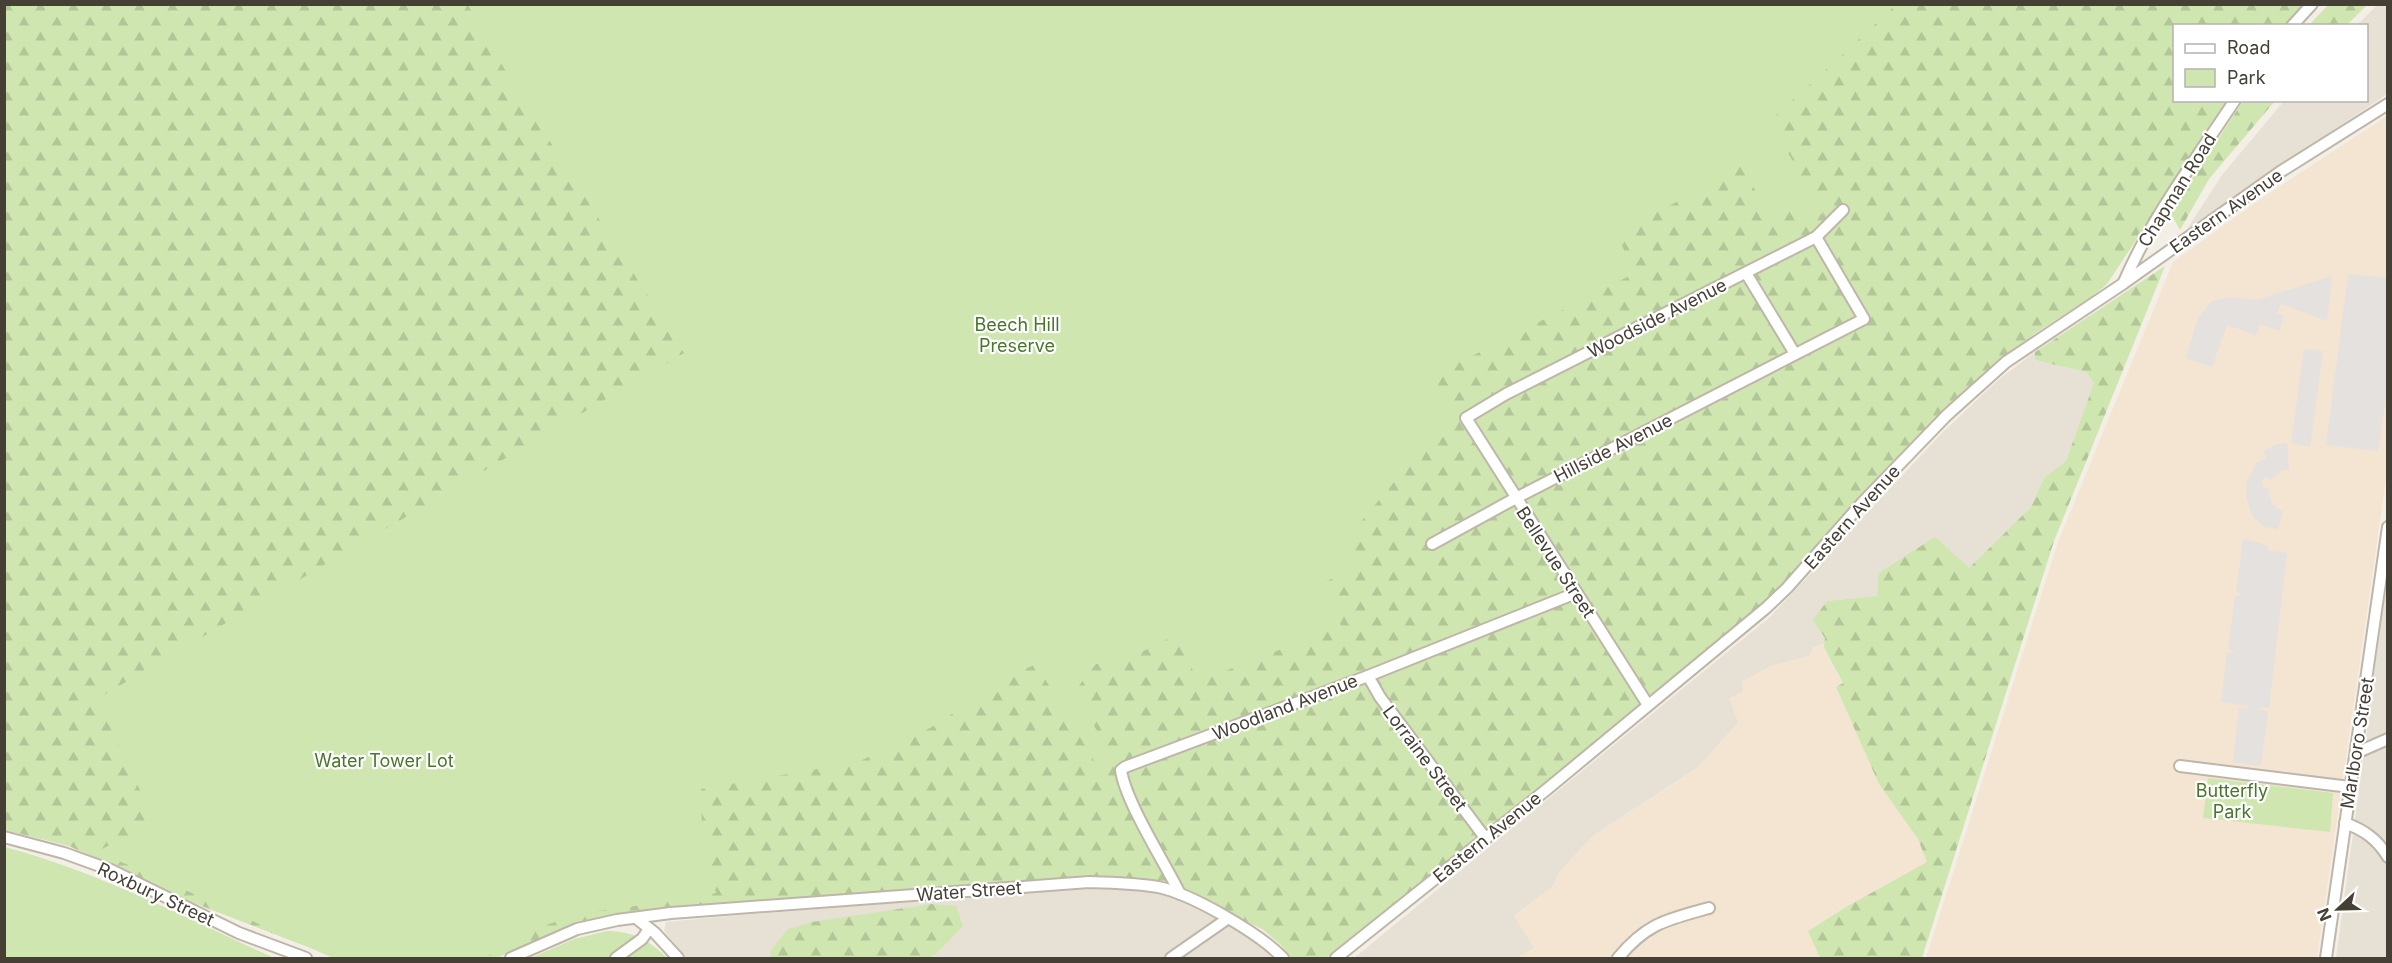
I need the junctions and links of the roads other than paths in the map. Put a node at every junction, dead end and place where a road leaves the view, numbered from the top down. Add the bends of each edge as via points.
1 (2312, 4) edge
2 (2294, 24) edge
3 (2234, 102) edge
4 (2388, 104) edge
5 (1844, 210) dead end
6 (1815, 237) junction
7 (1746, 273) junction
8 (2124, 283) junction
9 (1794, 354) junction
10 (1466, 418) joint
11 (1516, 498) junction
12 (2388, 527) edge
13 (1432, 544) dead end
14 (1576, 593) junction
15 (2388, 619) edge
16 (2375, 623) junction
17 (1368, 676) junction
18 (1648, 705) junction
19 (2388, 740) edge
20 (2355, 753) junction
21 (2180, 766) dead end
22 (2350, 787) junction
23 (2345, 823) junction
24 (4, 837) edge
25 (1486, 839) junction
26 (2388, 857) edge
27 (1180, 894) junction
28 (1709, 908) dead end
29 (636, 918) junction
30 (1227, 919) junction
31 (650, 929) junction
32 (306, 958) edge
33 (511, 958) edge
34 (616, 958) edge
35 (678, 958) edge
36 (1171, 958) edge
37 (1282, 958) edge
38 (1336, 958) edge
39 (1618, 958) edge
40 (2326, 958) edge

1 - 2 street
3 - 8 street, Chapman Road via 2156,219
4 - 8 street, Eastern Avenue via 2280,172
5 - 6 street, Woodside Avenue
6 - 7 street, Woodside Avenue
6 - 9 street, Hillside Avenue via 1864,319
7 - 9 street
7 - 10 street, Woodside Avenue
8 - 18 street, Eastern Avenue via 2022,350 1984,380 1862,503 1787,588
9 - 11 street, Hillside Avenue
10 - 11 street, Bellevue Street
11 - 13 street, Hillside Avenue
11 - 14 street, Bellevue Street
12 - 16 street, Marlboro Street
14 - 17 street, Woodland Avenue
14 - 18 street, Bellevue Street
15 - 16 street
16 - 20 street, Marlboro Street
17 - 25 street, Lorraine Street
17 - 27 street, Woodland Avenue via 1121,771
18 - 25 street, Eastern Avenue
19 - 20 street
20 - 22 street, Marlboro Street
21 - 22 street
22 - 23 street, Marlboro Street
23 - 26 street via 2374,838
23 - 40 street, Marlboro Street
24 - 32 street, Roxbury Street via 111,870 240,933
25 - 38 street, Eastern Avenue
27 - 29 street, Water Street via 1140,884 1071,883
27 - 30 street, Water Street
28 - 39 street via 1661,921 1632,941
29 - 31 street
29 - 33 street via 577,929
30 - 36 street
30 - 37 street, Water Street via 1255,934
31 - 34 street
31 - 35 street

